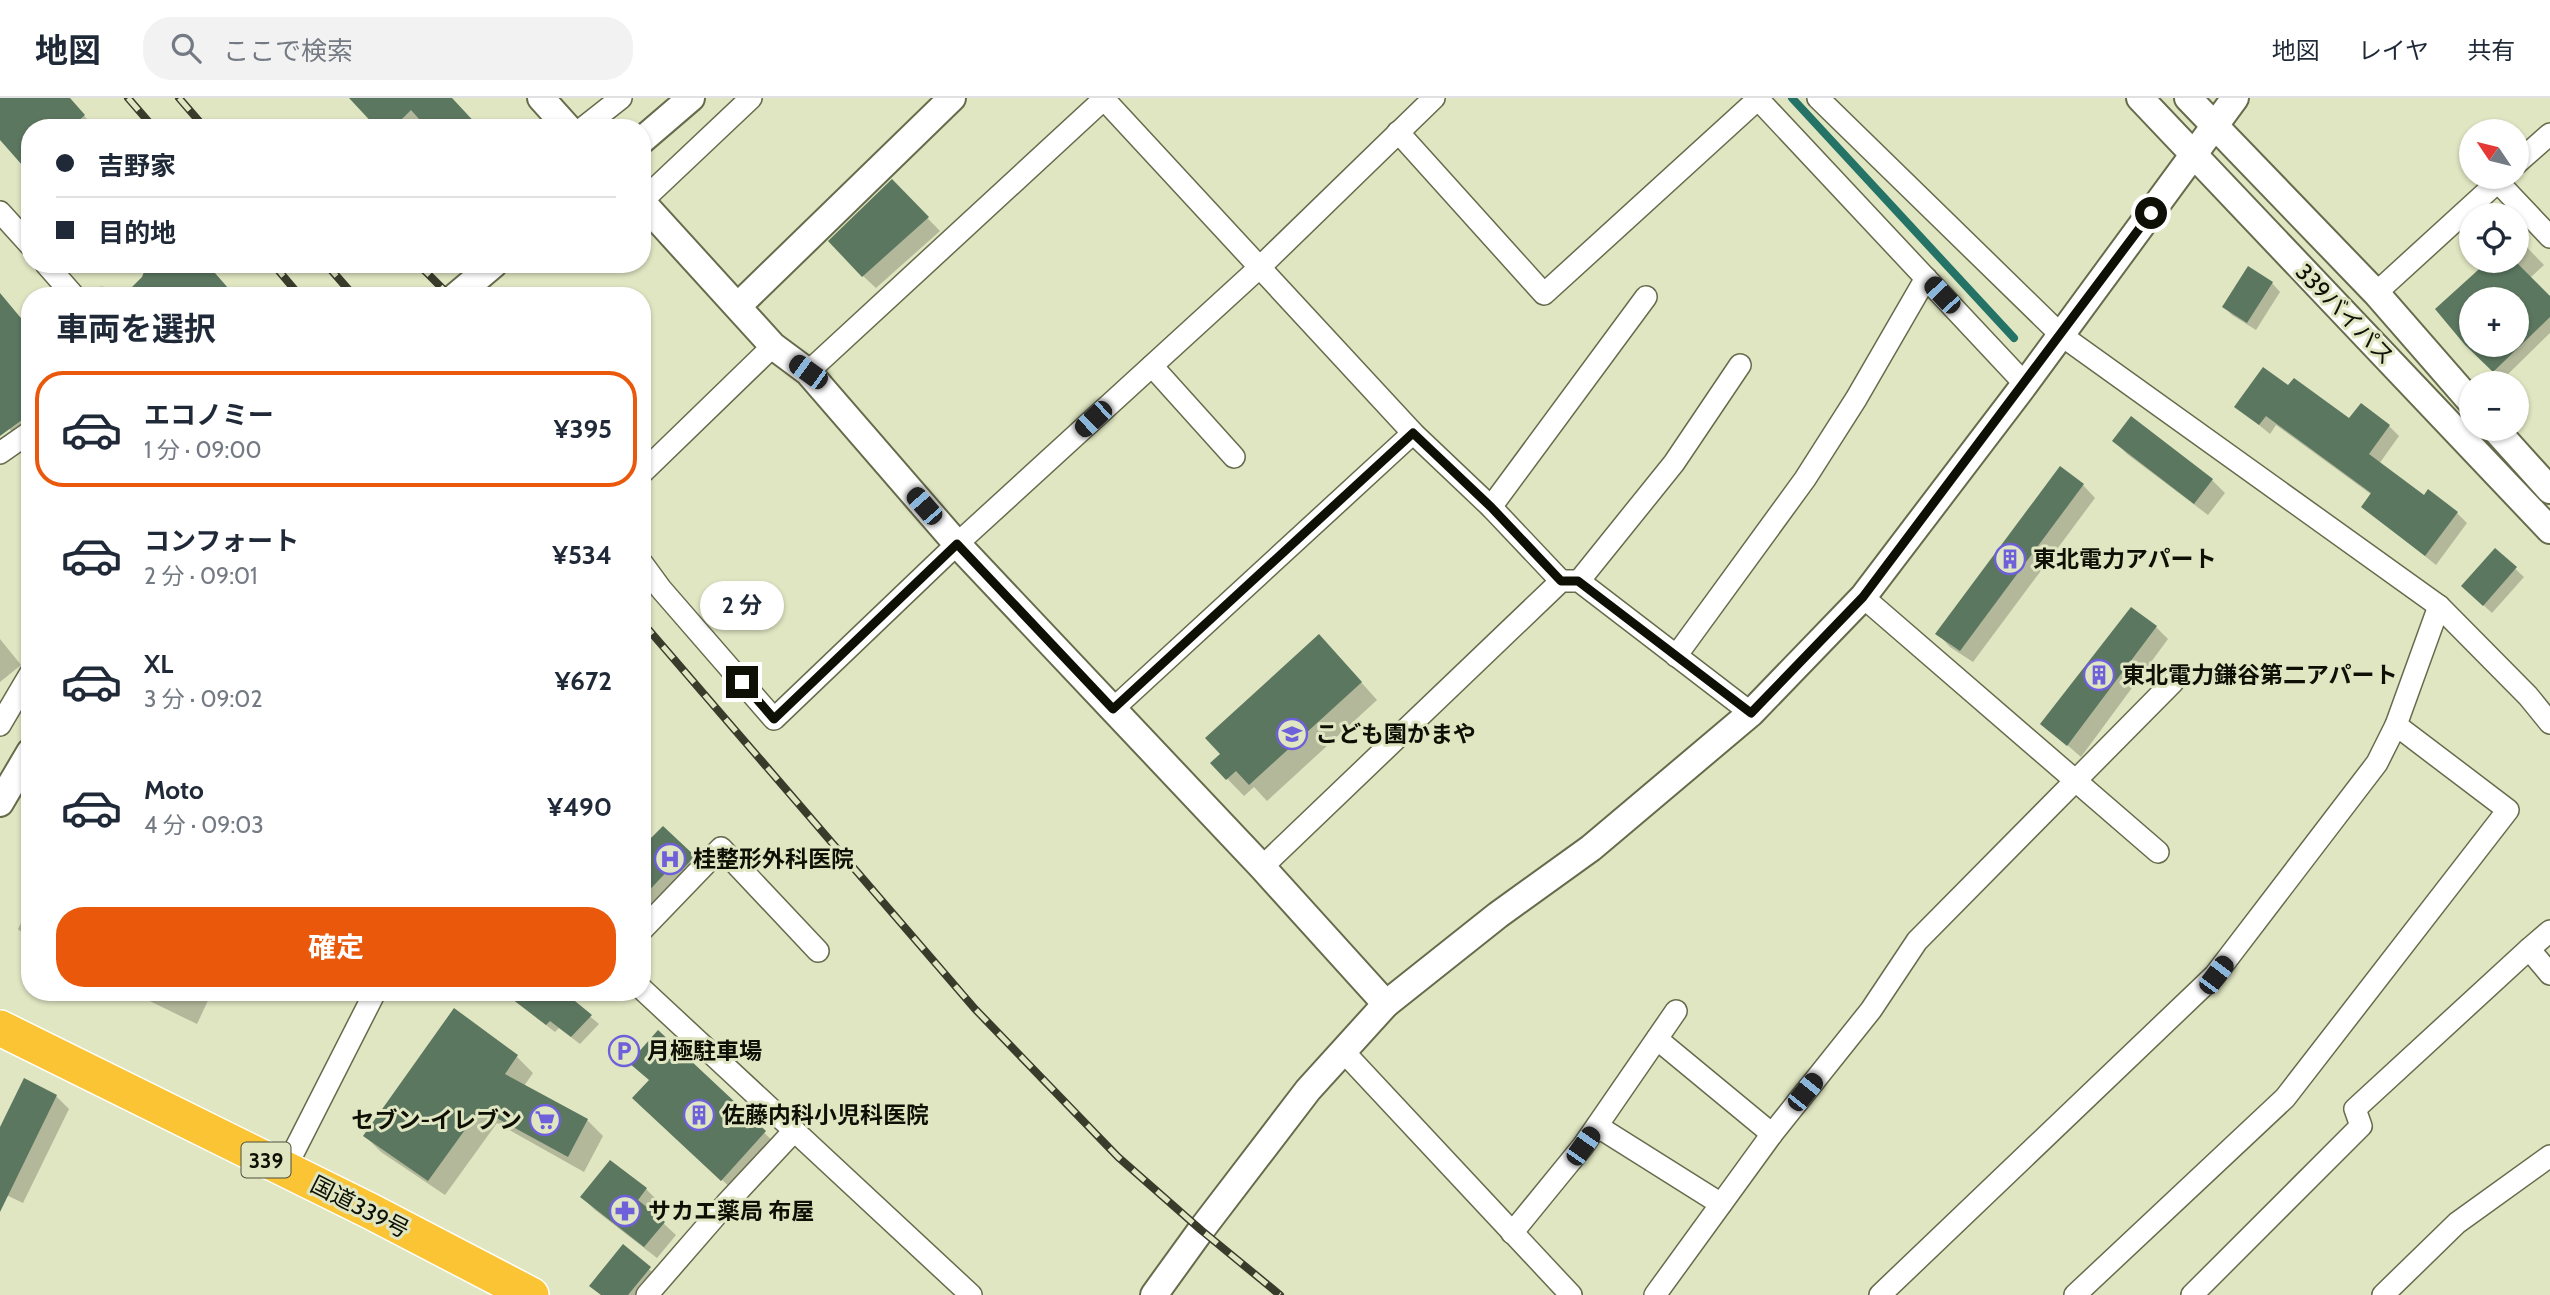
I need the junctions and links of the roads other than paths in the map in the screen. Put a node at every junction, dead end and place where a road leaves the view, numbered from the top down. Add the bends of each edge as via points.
1 (541, 98) edge
2 (621, 98) edge
3 (691, 98) edge
4 (751, 98) edge
5 (952, 98) edge
6 (1104, 98) edge
7 (1434, 98) edge
8 (1757, 98) edge
9 (1818, 98) edge
10 (2140, 98) edge
11 (2188, 98) edge
12 (2235, 98) edge
13 (560, 119) edge
14 (594, 119) edge
15 (2214, 125) junction
16 (651, 132) edge
17 (1398, 132) junction
18 (2550, 134) edge
19 (2529, 153) edge
20 (2193, 155) junction
21 (2489, 189) edge
22 (2509, 189) edge
23 (651, 192) edge
24 (651, 211) edge
25 (3, 222) edge
26 (21, 237) edge
27 (2550, 237) edge
28 (1260, 267) junction
29 (54, 273) edge
30 (483, 273) edge
31 (1926, 278) junction
32 (66, 287) edge
33 (467, 287) edge
34 (2376, 293) junction
35 (1646, 297) dead end
36 (738, 306) junction
37 (2061, 335) junction
38 (773, 346) junction
39 (1740, 365) dead end
40 (1152, 366) junction
41 (808, 372) junction
42 (2025, 384) junction
43 (2459, 388) edge
44 (1413, 433) junction
45 (21, 438) edge
46 (2506, 441) edge
47 (0, 453) edge
48 (1234, 457) dead end
49 (651, 464) edge
50 (2550, 491) edge
51 (1491, 507) junction
52 (2550, 530) edge
53 (957, 544) junction
54 (651, 575) edge
55 (1570, 581) junction
56 (1863, 597) junction
57 (2439, 606) junction
58 (1676, 656) junction
59 (2173, 682) dead end
60 (21, 689) edge
61 (1113, 709) junction
62 (1751, 713) junction
63 (2550, 723) edge
64 (0, 725) edge
65 (2396, 725) junction
66 (21, 767) edge
67 (2074, 781) junction
68 (0, 803) edge
69 (2158, 852) dead end
70 (1262, 867) junction
71 (651, 921) edge
72 (2550, 931) edge
73 (2529, 949) junction
74 (818, 951) dead end
75 (2550, 974) edge
76 (651, 997) edge
77 (370, 1001) edge
78 (1386, 1004) junction
79 (1676, 1011) dead end
80 (0, 1028) edge
81 (1657, 1039) junction
82 (1342, 1050) junction
83 (1597, 1125) junction
84 (794, 1131) junction
85 (1772, 1134) junction
86 (2550, 1156) edge
87 (285, 1169) junction
88 (1721, 1204) junction
89 (1512, 1233) junction
90 (531, 1295) edge
91 (647, 1295) edge
92 (971, 1295) edge
93 (1154, 1295) edge
94 (1571, 1295) edge
95 (1655, 1295) edge
96 (1880, 1295) edge
97 (2075, 1295) edge
98 (2192, 1295) edge
99 (2383, 1295) edge

1 - 13 street
2 - 14 street
3 - 16 street
4 - 23 street
5 - 36 street
6 - 28 street
6 - 41 street
7 - 17 street
8 - 17 street via 1544,294
8 - 31 street
9 - 37 street
10 - 20 street, 339バイパス
11 - 15 street
12 - 15 street
15 - 20 street
15 - 34 street
17 - 28 street
18 - 19 street
20 - 37 street
20 - 52 street, 339バイパス
21 - 34 street
22 - 27 street
24 - 36 street
25 - 26 street
28 - 40 street
28 - 44 street
29 - 32 street
30 - 33 street
31 - 42 street
31 - 58 street via 1804,479
34 - 43 street
35 - 51 street
36 - 38 street
37 - 42 street
37 - 57 street
38 - 41 street
38 - 49 street
39 - 55 street via 1674,463
40 - 48 street
40 - 53 street
41 - 53 street
42 - 56 street
44 - 51 street
44 - 61 street
45 - 47 street
46 - 50 street
51 - 55 street
53 - 54 street via 774,719
53 - 61 street
55 - 58 street
55 - 70 street
56 - 62 street
56 - 67 street
57 - 63 street
57 - 65 street
58 - 62 street
59 - 67 street
60 - 64 street
61 - 70 street
62 - 78 street via 1591,848
65 - 96 street via 2377,763 2216,975
65 - 97 street via 2508,810 2285,1098
66 - 68 street
67 - 69 street
67 - 85 street via 1917,941 1871,1010
70 - 78 street
71 - 74 street via 721,848
72 - 73 street
73 - 75 street
73 - 98 street via 2355,1109 2361,1126
76 - 84 street
77 - 87 street
78 - 82 street
79 - 81 street
80 - 87 highway, 国道339号 / 339
81 - 83 street
81 - 85 street
82 - 89 street
82 - 93 street
83 - 88 street
83 - 89 street
84 - 91 street
84 - 92 street
85 - 88 street
86 - 99 street via 2457,1223
87 - 90 highway, 国道339号 / 339
88 - 95 street
89 - 94 street

